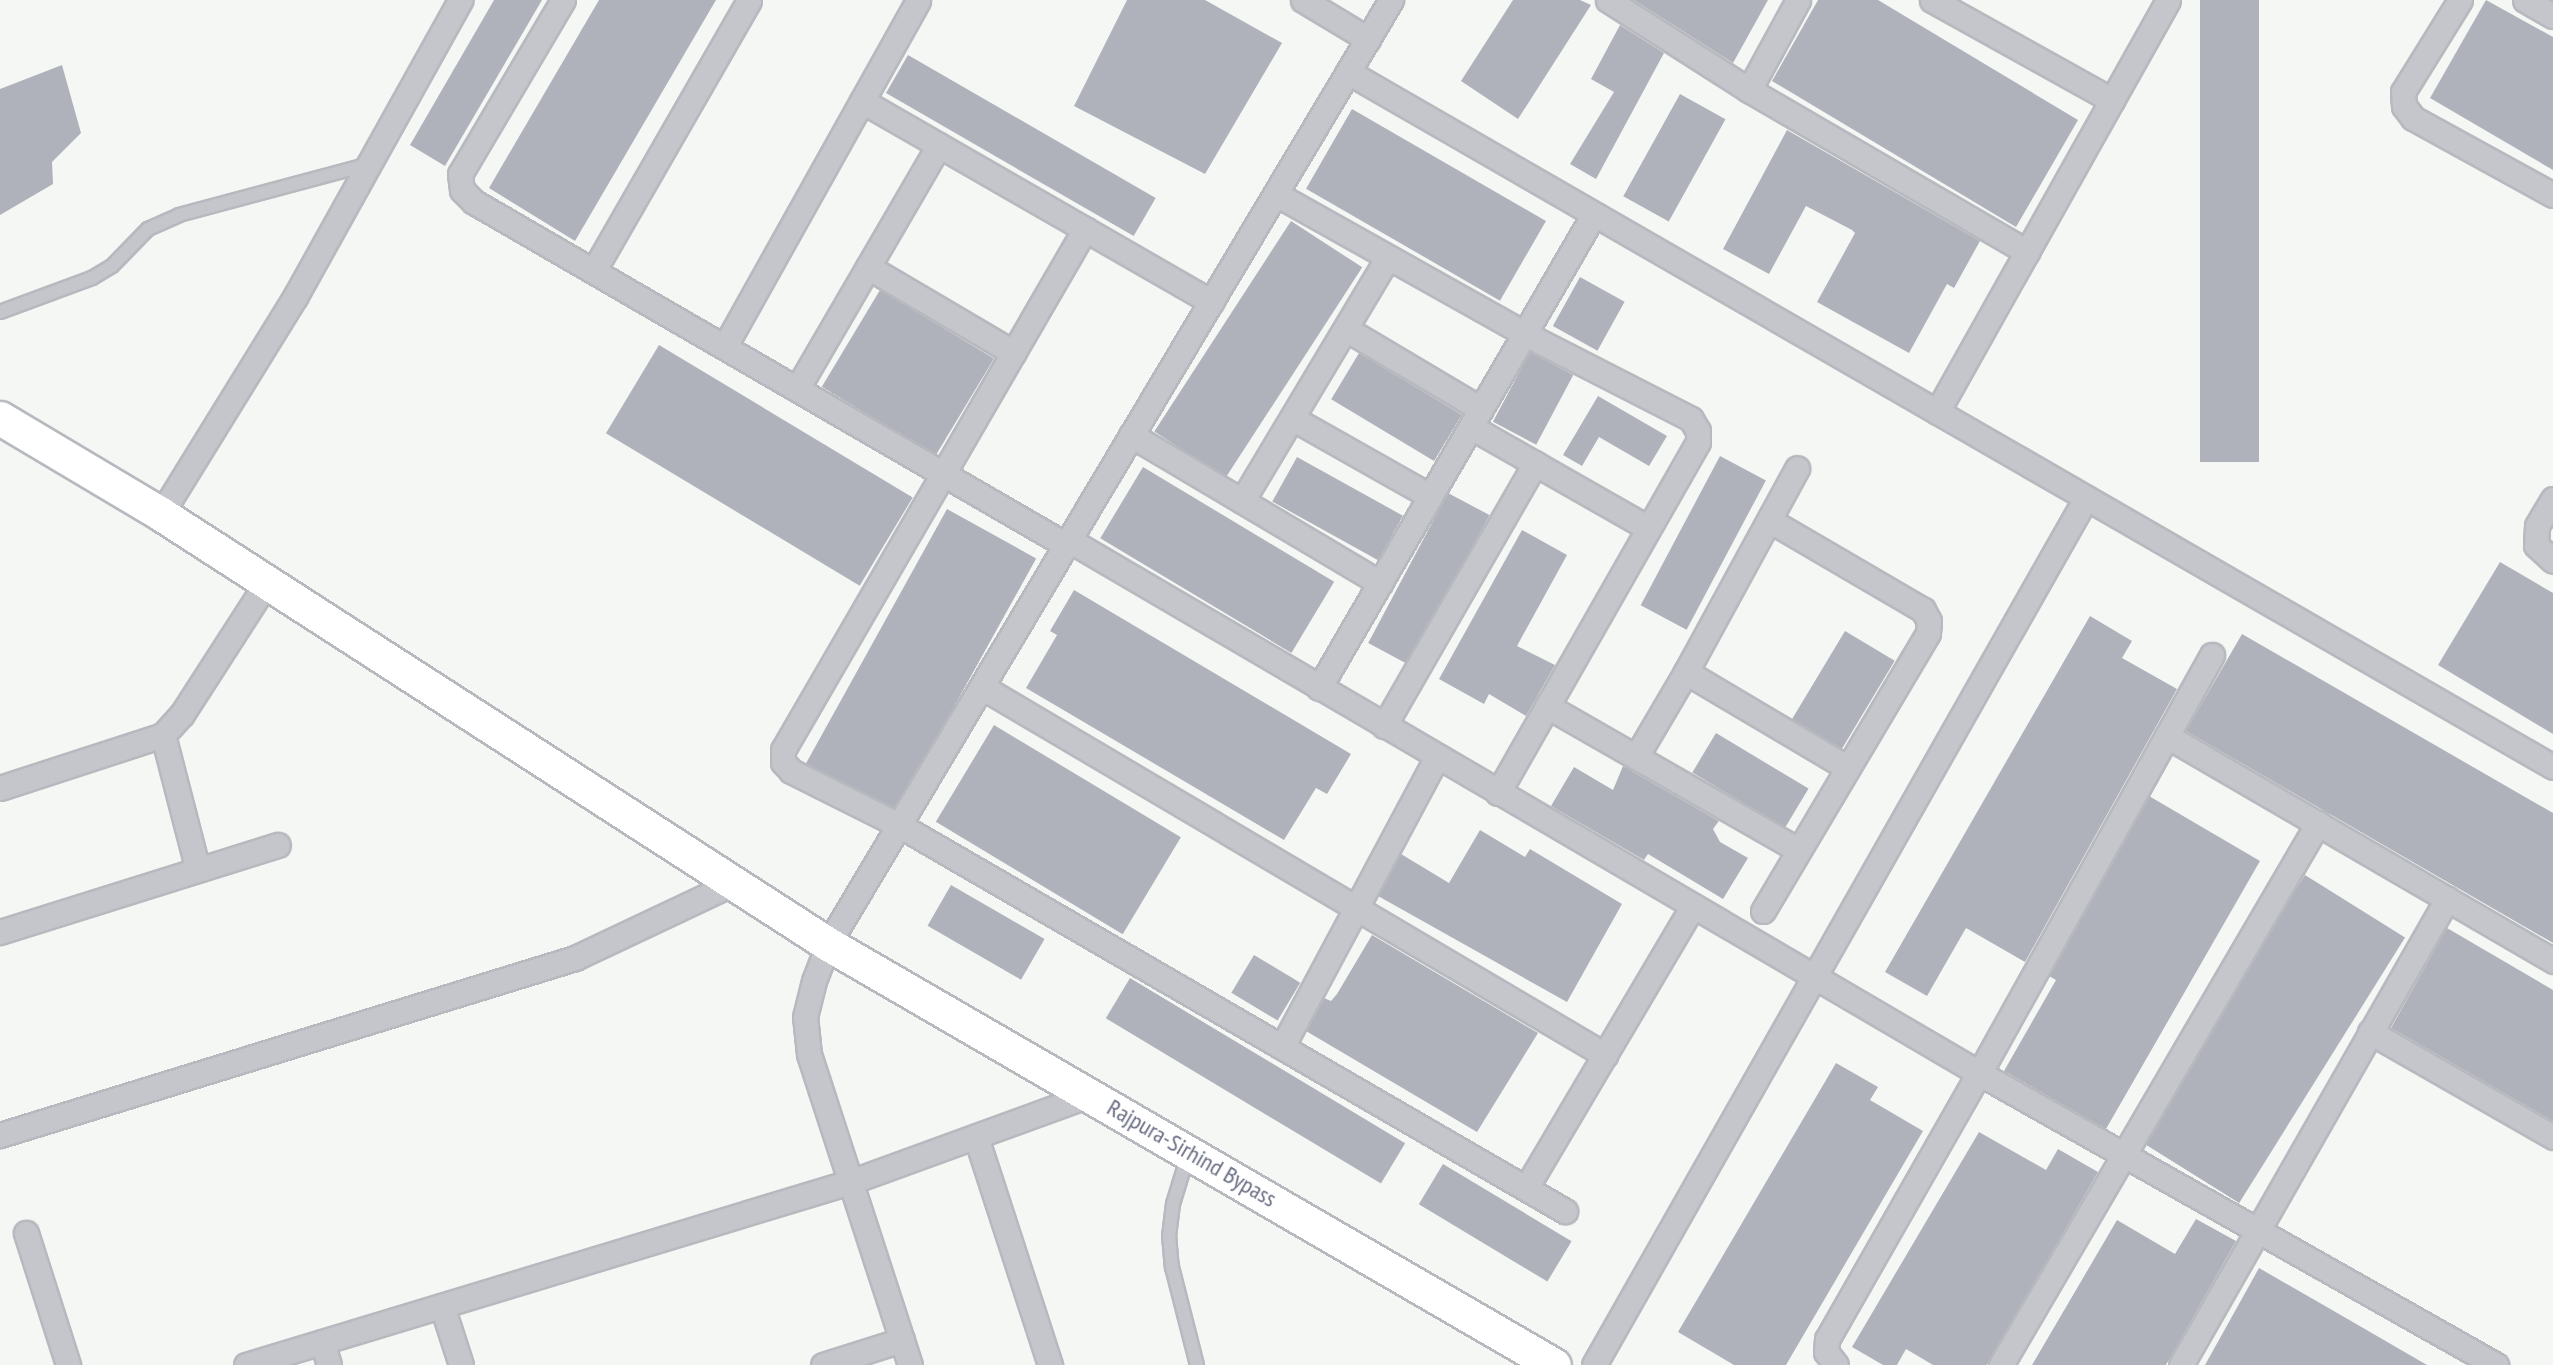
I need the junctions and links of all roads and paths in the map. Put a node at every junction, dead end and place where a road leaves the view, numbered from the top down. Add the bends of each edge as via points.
1 (563, 0) edge
2 (748, 0) edge
3 (918, 0) edge
4 (1391, 0) edge
5 (1608, 0) edge
6 (1798, 0) edge
7 (1932, 0) edge
8 (2168, 0) edge
9 (2460, 0) edge
10 (2525, 0) edge
11 (459, 1) edge
12 (1314, 3) edge
13 (2553, 16) edge
14 (1368, 39) junction
15 (1348, 72) junction
16 (1749, 90) junction
17 (2112, 100) junction
18 (862, 101) junction
19 (939, 145) junction
20 (369, 164) junction
21 (1276, 194) junction
22 (2553, 195) edge
23 (1594, 214) junction
24 (1085, 229) junction
25 (2027, 251) junction
26 (1388, 257) junction
27 (868, 267) junction
28 (594, 270) junction
29 (1211, 302) junction
30 (0, 312) edge
31 (1346, 329) junction
32 (1525, 334) junction
33 (725, 346) junction
34 (1014, 353) junction
35 (797, 389) junction
36 (1937, 412) junction
37 (0, 418) edge
38 (1292, 418) junction
39 (1476, 418) junction
40 (1131, 435) junction
41 (1535, 463) junction
42 (1797, 468) dead end
43 (944, 474) junction
44 (1430, 496) junction
45 (2086, 498) junction
46 (2553, 499) edge
47 (1242, 501) junction
48 (161, 514) junction
49 (1769, 520) junction
50 (1648, 528) junction
51 (1067, 543) junction
52 (2553, 561) edge
53 (267, 582) junction
54 (1380, 583) junction
55 (2212, 655) dead end
56 (1686, 673) junction
57 (982, 687) junction
58 (1319, 688) junction
59 (1547, 706) junction
60 (1384, 726) junction
61 (163, 735) junction
62 (2167, 736) junction
63 (1437, 757) junction
64 (1636, 757) junction
65 (1846, 767) junction
66 (2553, 767) edge
67 (0, 788) edge
68 (1497, 793) junction
69 (2318, 823) junction
70 (899, 825) junction
71 (278, 845) dead end
72 (1797, 849) junction
73 (198, 870) junction
74 (734, 883) junction
75 (2447, 899) junction
76 (1692, 907) junction
77 (1356, 908) junction
78 (1763, 911) dead end
79 (0, 932) edge
80 (828, 944) junction
81 (2553, 961) edge
82 (1813, 978) junction
83 (2370, 1032) junction
84 (1282, 1047) junction
85 (1605, 1055) junction
86 (1979, 1073) junction
87 (1092, 1094) junction
88 (0, 1135) edge
89 (976, 1137) junction
90 (2553, 1138) edge
91 (1189, 1151) junction
92 (2121, 1153) junction
93 (850, 1182) junction
94 (1526, 1188) junction
95 (1566, 1211) dead end
96 (2256, 1230) junction
97 (26, 1233) dead end
98 (442, 1306) junction
99 (902, 1340) junction
100 (322, 1342) junction
101 (68, 1365) edge
102 (246, 1365) edge
103 (329, 1365) edge
104 (461, 1365) edge
105 (823, 1365) edge
106 (910, 1365) edge
107 (1050, 1365) edge
108 (1197, 1365) edge
109 (1555, 1365) edge
110 (1594, 1365) edge
111 (1836, 1365) edge
112 (2001, 1365) edge
113 (2181, 1365) edge
114 (2496, 1365) edge

1 - 28 street via 460,174 462,190 474,202
2 - 28 street
3 - 18 street
4 - 14 street
5 - 16 street
6 - 16 street
7 - 17 street
8 - 17 street
9 - 22 street via 2403,92 2404,106 2413,118
10 - 13 street
11 - 20 street
12 - 14 street
14 - 15 street
15 - 21 street
15 - 23 street
16 - 25 street
17 - 25 street
18 - 19 street
18 - 33 street
19 - 24 street
19 - 27 street
20 - 30 lane via 178,215 148,229 112,266 92,278
20 - 48 street via 295,297
21 - 26 street
21 - 29 street
23 - 32 street
23 - 36 street
24 - 29 street
24 - 34 street
25 - 36 street
26 - 31 street
26 - 32 street
27 - 34 street
27 - 35 street
28 - 33 street
29 - 40 street
31 - 38 street
31 - 39 street
32 - 39 street
32 - 50 street via 1690,419 1698,431 1698,442
33 - 35 street
34 - 43 street
35 - 43 street
36 - 45 street
37 - 48 main road, Rajpura-Sirhind Bypass
38 - 44 street
38 - 47 street
39 - 41 street
39 - 44 street
40 - 47 street
40 - 51 street
41 - 50 street
41 - 60 street
42 - 49 street
43 - 51 street
43 - 70 street via 783,750 783,762 791,771
44 - 54 street
45 - 66 street
45 - 82 street
46 - 52 street via 2537,526 2536,545
47 - 54 street
48 - 53 main road, Rajpura-Sirhind Bypass
49 - 56 street
49 - 65 street via 1923,610 1929,621 1928,633
50 - 59 street
51 - 57 street
51 - 58 street
53 - 61 street via 182,714
53 - 74 main road, Rajpura-Sirhind Bypass
54 - 58 street
55 - 62 street
56 - 64 street
56 - 65 street
57 - 70 street
57 - 77 street
58 - 60 street
59 - 64 street
59 - 68 street
60 - 63 street
61 - 67 street
61 - 73 street
62 - 69 street
62 - 86 street
63 - 68 street
63 - 77 street
64 - 72 street
65 - 72 street
68 - 76 street
69 - 75 street
69 - 92 street
70 - 80 street
70 - 84 street
71 - 73 street
72 - 78 street
73 - 79 street
74 - 80 main road, Rajpura-Sirhind Bypass
74 - 88 street via 575,958
75 - 81 street
75 - 83 street
76 - 82 street
76 - 85 street
77 - 84 street
77 - 85 street
80 - 87 main road, Rajpura-Sirhind Bypass
80 - 93 street via 805,1017 812,1064
82 - 86 street
82 - 110 street
83 - 90 street
83 - 96 street
84 - 94 street
85 - 94 street
86 - 92 street
86 - 111 street via 1827,1339 1826,1352
87 - 89 street
87 - 91 main road, Rajpura-Sirhind Bypass
89 - 93 street
89 - 107 street
91 - 108 lane via 1172,1204 1169,1235 1172,1267
91 - 109 main road, Rajpura-Sirhind Bypass
92 - 96 street
92 - 112 street
93 - 98 street
93 - 99 street
94 - 95 street
96 - 113 street
96 - 114 street
97 - 101 street
98 - 100 street
98 - 104 street
99 - 105 street
99 - 106 street
100 - 102 street
100 - 103 street

